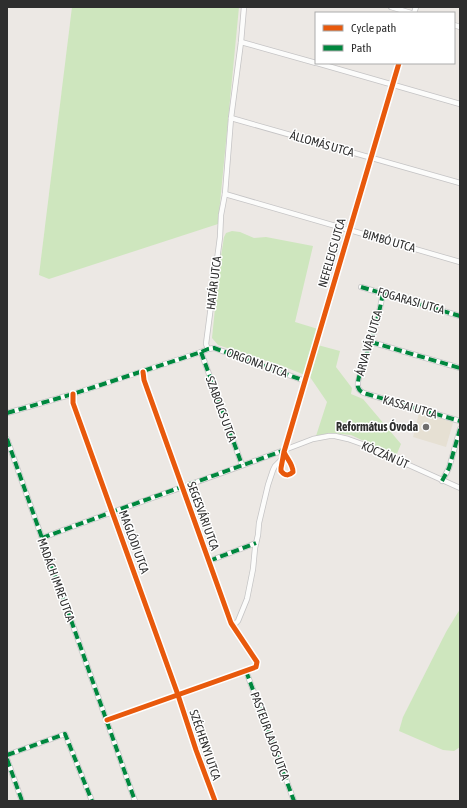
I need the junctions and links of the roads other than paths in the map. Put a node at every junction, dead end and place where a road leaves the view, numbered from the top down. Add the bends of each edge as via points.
1 (244, 7) edge
2 (391, 7) edge
3 (408, 12) edge
4 (241, 42) junction
5 (315, 62) edge
6 (321, 64) edge
7 (399, 64) edge
8 (393, 84) junction
9 (460, 104) edge
10 (231, 118) junction
11 (371, 158) junction
12 (460, 183) edge
13 (225, 194) junction
14 (349, 230) junction
15 (460, 262) edge
16 (361, 287) dead end
17 (382, 293) junction
18 (460, 316) edge
19 (371, 342) junction
20 (208, 349) junction
21 (201, 352) junction
22 (460, 368) edge
23 (143, 372) junction
24 (305, 381) junction
25 (361, 392) joint
26 (73, 394) junction
27 (7, 413) edge
28 (460, 421) edge
29 (460, 429) edge
30 (7, 439) edge
31 (284, 453) junction
32 (242, 465) junction
33 (442, 481) junction
34 (182, 487) junction
35 (460, 488) edge
36 (112, 512) junction
37 (42, 538) junction
38 (256, 543) junction
39 (208, 561) junction
40 (233, 626) junction
41 (246, 670) junction
42 (178, 695) junction
43 (107, 720) junction
44 (7, 755) edge
45 (7, 759) edge
46 (22, 801) edge
47 (92, 801) edge
48 (135, 801) edge
49 (215, 801) edge
50 (294, 801) edge

1 - 4 street, HATÁR UTCA
2 - 3 street
4 - 5 street
4 - 10 street, HATÁR UTCA
6 - 8 street
7 - 8 street, NEFELEJCS UTCA
8 - 9 street
8 - 11 street, NEFELEJCS UTCA
10 - 11 street, ÁLLOMÁS UTCA
10 - 13 street, HATÁR UTCA
11 - 12 street, ÁLLOMÁS UTCA
11 - 14 street, NEFELEJCS UTCA
13 - 14 street, BIMBÓ UTCA
13 - 20 street, HATÁR UTCA via 206,344
14 - 15 street, BIMBÓ UTCA
14 - 24 street, NEFELEJCS UTCA
16 - 17 street, FOGARASI UTCA
17 - 18 street, FOGARASI UTCA
17 - 19 street, ÁRVA VÁR UTCA
19 - 22 street
19 - 25 street, ÁRVA VÁR UTCA via 358,385
20 - 21 street
20 - 24 street, ORGONA UTCA via 214,348
21 - 23 street
21 - 32 street, SZABOLCS UTCA
23 - 26 street
23 - 34 street, SEGESVÁRI UTCA
24 - 31 street, NEFELEJCS UTCA
25 - 28 street, KASSAI UTCA
26 - 27 street
26 - 36 street, MAGLÓDI UTCA via 73,403
29 - 33 street
30 - 37 street, MADÁCH IMRE UTCA
31 - 32 street, KÓCZÁN ÚT
31 - 33 street, KÓCZÁN ÚT via 313,439 335,436 362,444
31 - 38 street, NEFELEJCS UTCA via 275,466 268,485
32 - 34 street, KÓCZÁN ÚT
33 - 35 street, KÓCZÁN ÚT
34 - 36 street, KÓCZÁN ÚT
34 - 39 street, SEGESVÁRI UTCA
36 - 37 street, KÓCZÁN ÚT
36 - 42 street, MAGLÓDI UTCA
37 - 43 street, MADÁCH IMRE UTCA
38 - 39 street
38 - 40 street, NEFELEJCS UTCA via 247,599
39 - 40 street, SEGESVÁRI UTCA
40 - 41 street, SEGESVÁRI UTCA via 257,662 256,667
41 - 42 street
41 - 50 street, PASTEUR LAJOS UTCA
42 - 43 street
42 - 49 street, SZÉCHENYI UTCA
43 - 48 street, MADÁCH IMRE UTCA
44 - 47 street via 65,734
45 - 46 street

